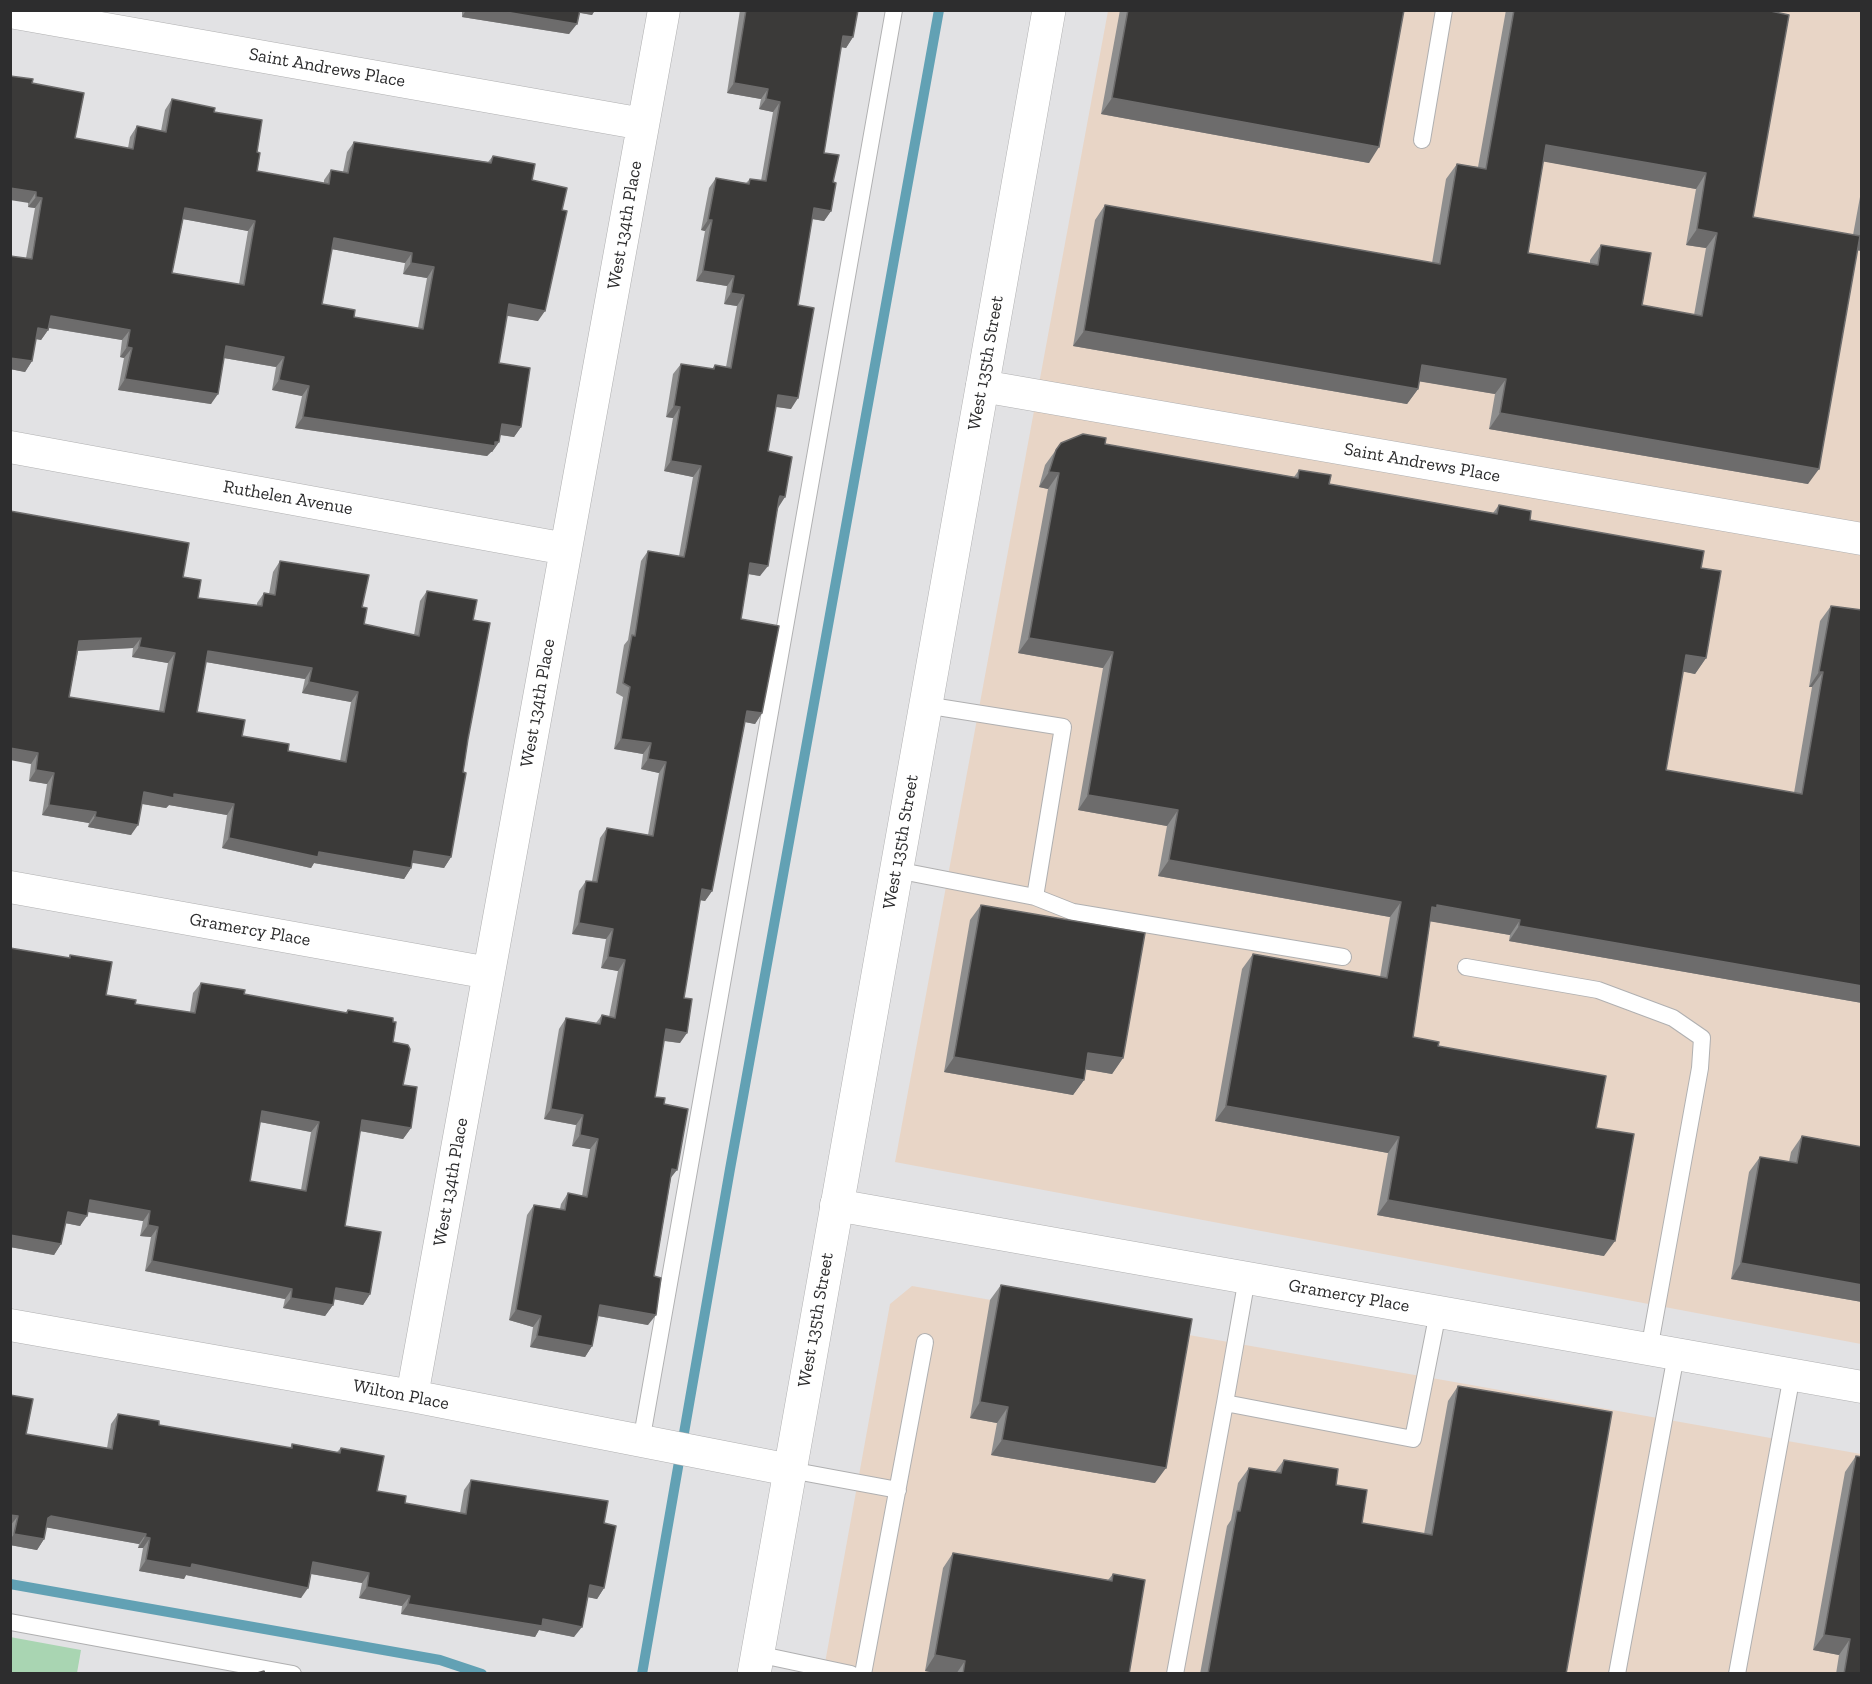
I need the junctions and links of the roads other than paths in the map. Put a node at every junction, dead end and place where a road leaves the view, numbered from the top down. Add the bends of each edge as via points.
1 (664, 10) edge
2 (894, 10) edge
3 (1049, 10) edge
4 (1444, 10) edge
5 (10, 12) edge
6 (643, 123) junction
7 (1422, 140) dead end
8 (982, 386) junction
9 (10, 447) edge
10 (1861, 535) edge
11 (566, 549) junction
12 (925, 705) junction
13 (896, 870) junction
14 (10, 887) edge
15 (1035, 897) junction
16 (1343, 957) dead end
17 (1467, 967) dead end
18 (489, 973) junction
19 (836, 1206) junction
20 (1247, 1278) junction
21 (1438, 1312) junction
22 (10, 1325) edge
23 (925, 1342) dead end
24 (1663, 1352) junction
25 (1792, 1375) junction
26 (1862, 1387) edge
27 (412, 1396) junction
28 (1225, 1403) junction
29 (646, 1443) junction
30 (790, 1470) junction
31 (898, 1490) junction
32 (10, 1622) edge
33 (756, 1664) edge
34 (293, 1674) edge
35 (851, 1674) edge
36 (863, 1674) edge
37 (1175, 1674) edge
38 (1617, 1674) edge
39 (1737, 1674) edge

1 - 6 street, West 134th Place
2 - 29 lane
3 - 8 street, West 135th Street
4 - 7 lane
5 - 6 street, Saint Andrews Place
6 - 11 street, West 134th Place
8 - 10 street, Saint Andrews Place
8 - 12 street, West 135th Street
9 - 11 street, Ruthelen Avenue
11 - 18 street, West 134th Place
12 - 13 street, West 135th Street
12 - 15 lane via 1063,727
13 - 15 lane
13 - 19 street, West 135th Street
14 - 18 street, Gramercy Place
15 - 16 lane via 1073,912
17 - 24 lane via 1598,990 1673,1018 1702,1038
18 - 27 street, West 134th Place
19 - 20 street, Gramercy Place
19 - 30 street, West 135th Street
20 - 21 street, Gramercy Place
20 - 28 lane
21 - 24 street, Gramercy Place
21 - 28 lane via 1413,1439
22 - 27 street, Wilton Place
23 - 31 lane
24 - 25 street, Gramercy Place
24 - 38 lane
25 - 26 street, Gramercy Place
25 - 39 lane
27 - 29 street, Wilton Place
28 - 37 lane
29 - 30 street, Wilton Place
30 - 31 lane
30 - 33 street, West 135th Street
31 - 36 lane
32 - 34 lane
33 - 35 lane

